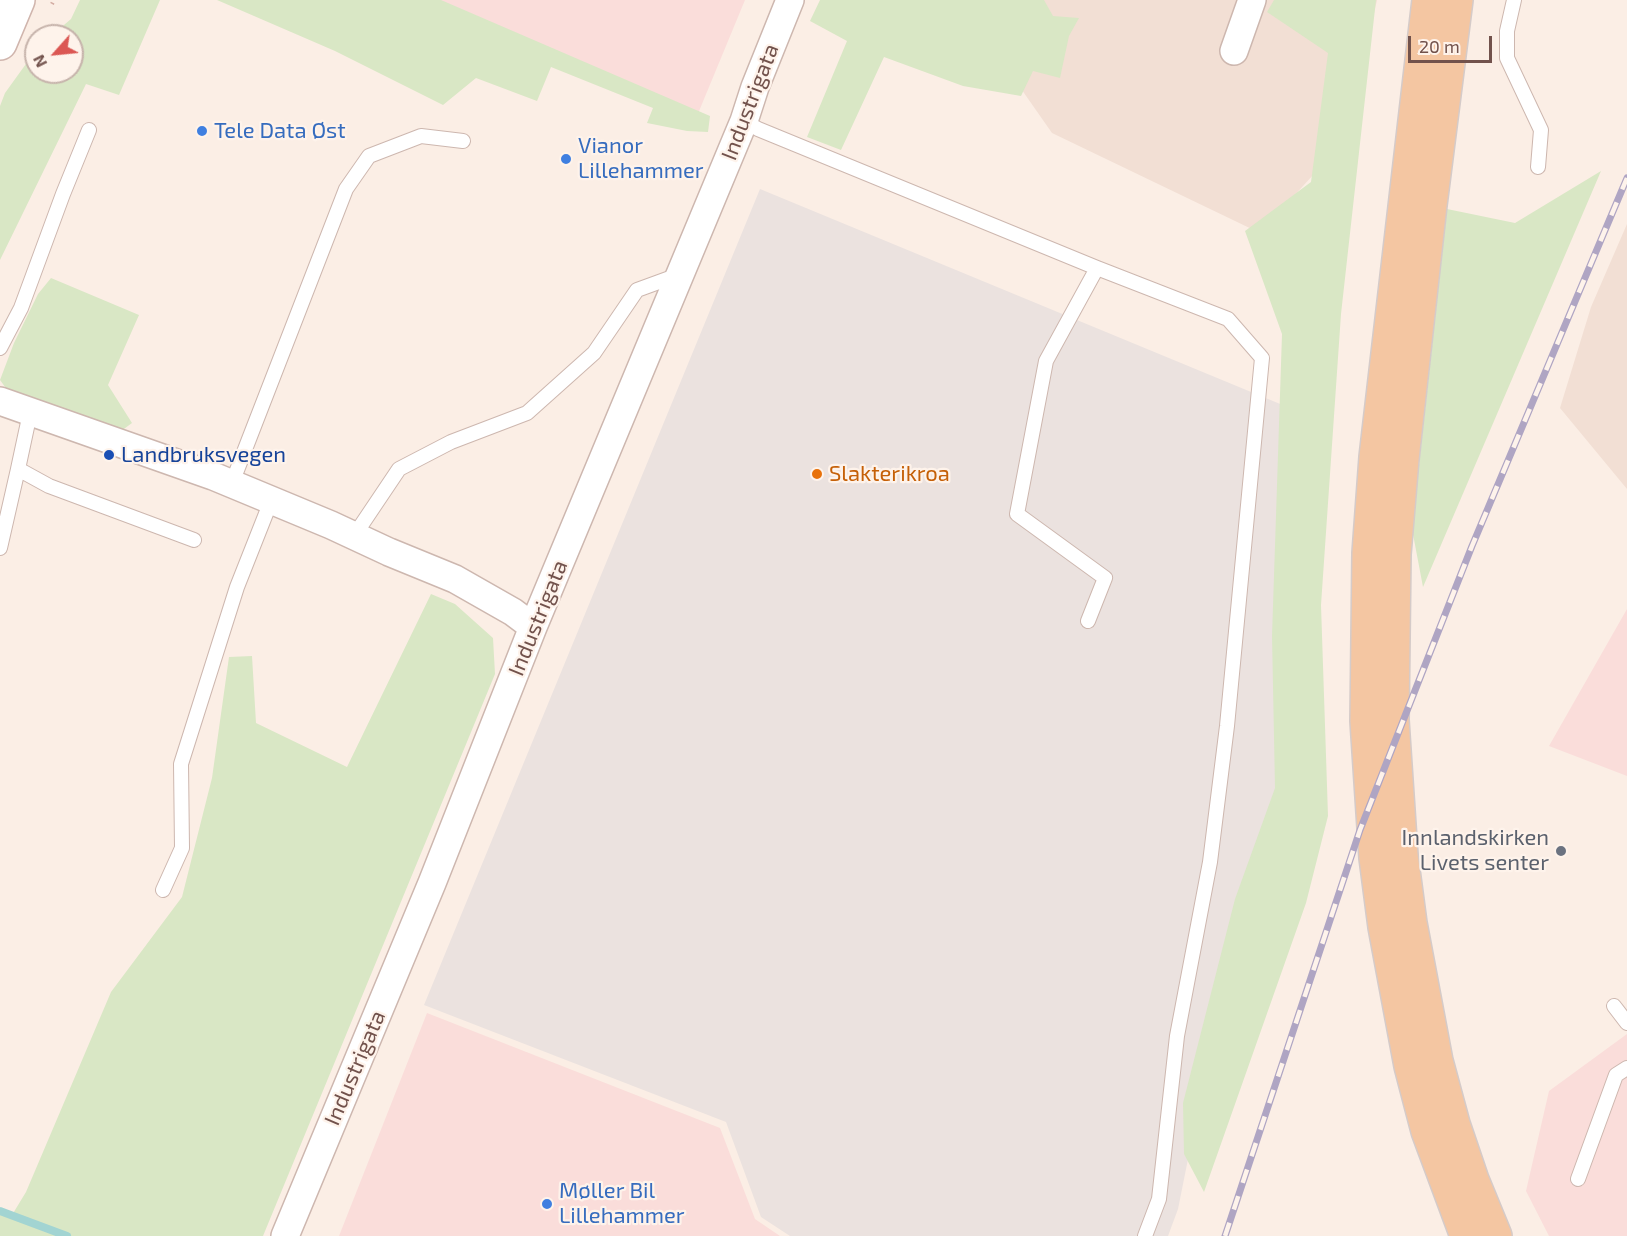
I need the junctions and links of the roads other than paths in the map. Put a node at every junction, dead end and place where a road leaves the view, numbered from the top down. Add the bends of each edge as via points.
1 (18, 0) edge
2 (790, 0) edge
3 (1252, 0) edge
4 (1429, 0) edge
5 (1456, 0) edge
6 (1514, 0) edge
7 (0, 43) edge
8 (1234, 51) dead end
9 (744, 121) junction
10 (89, 130) dead end
11 (463, 141) dead end
12 (1538, 167) dead end
13 (1097, 268) junction
14 (680, 275) junction
15 (0, 348) edge
16 (0, 401) edge
17 (30, 413) junction
18 (18, 469) junction
19 (232, 483) junction
20 (272, 501) junction
21 (3, 518) edge
22 (354, 536) junction
23 (194, 540) dead end
24 (0, 548) edge
25 (1088, 621) dead end
26 (533, 627) junction
27 (162, 890) dead end
28 (1614, 1006) dead end
29 (1627, 1023) edge
30 (1627, 1068) edge
31 (1578, 1179) dead end
32 (285, 1236) edge
33 (1145, 1236) edge
34 (1467, 1236) edge
35 (1495, 1236) edge

1 - 7 main road
2 - 9 street, Industrigata
3 - 8 street
4 - 34 main road via 1376,457 1369,553 1367,721 1384,927 1409,1056 1428,1131
5 - 35 main road via 1402,459 1394,554 1392,720 1404,878 1434,1051 1452,1124
6 - 12 lane via 1507,31 1507,58 1541,130
9 - 13 lane
9 - 14 street, Industrigata
10 - 15 lane via 21,308
11 - 19 lane via 421,136 369,156 346,189
13 - 25 lane via 1046,361 1017,514 1105,578
13 - 33 lane via 1228,319 1262,358 1213,839 1177,1036 1160,1199
14 - 22 lane via 637,290 594,353 527,413 451,442 399,469
14 - 26 street, Industrigata
16 - 17 street
17 - 18 lane
17 - 19 street
18 - 21 lane
18 - 23 lane via 49,486
19 - 20 street
20 - 22 street
20 - 27 lane via 237,587 181,764 182,848
21 - 24 lane
22 - 26 street via 455,579
26 - 32 street, Industrigata via 432,883
28 - 29 lane
30 - 31 lane via 1616,1075

